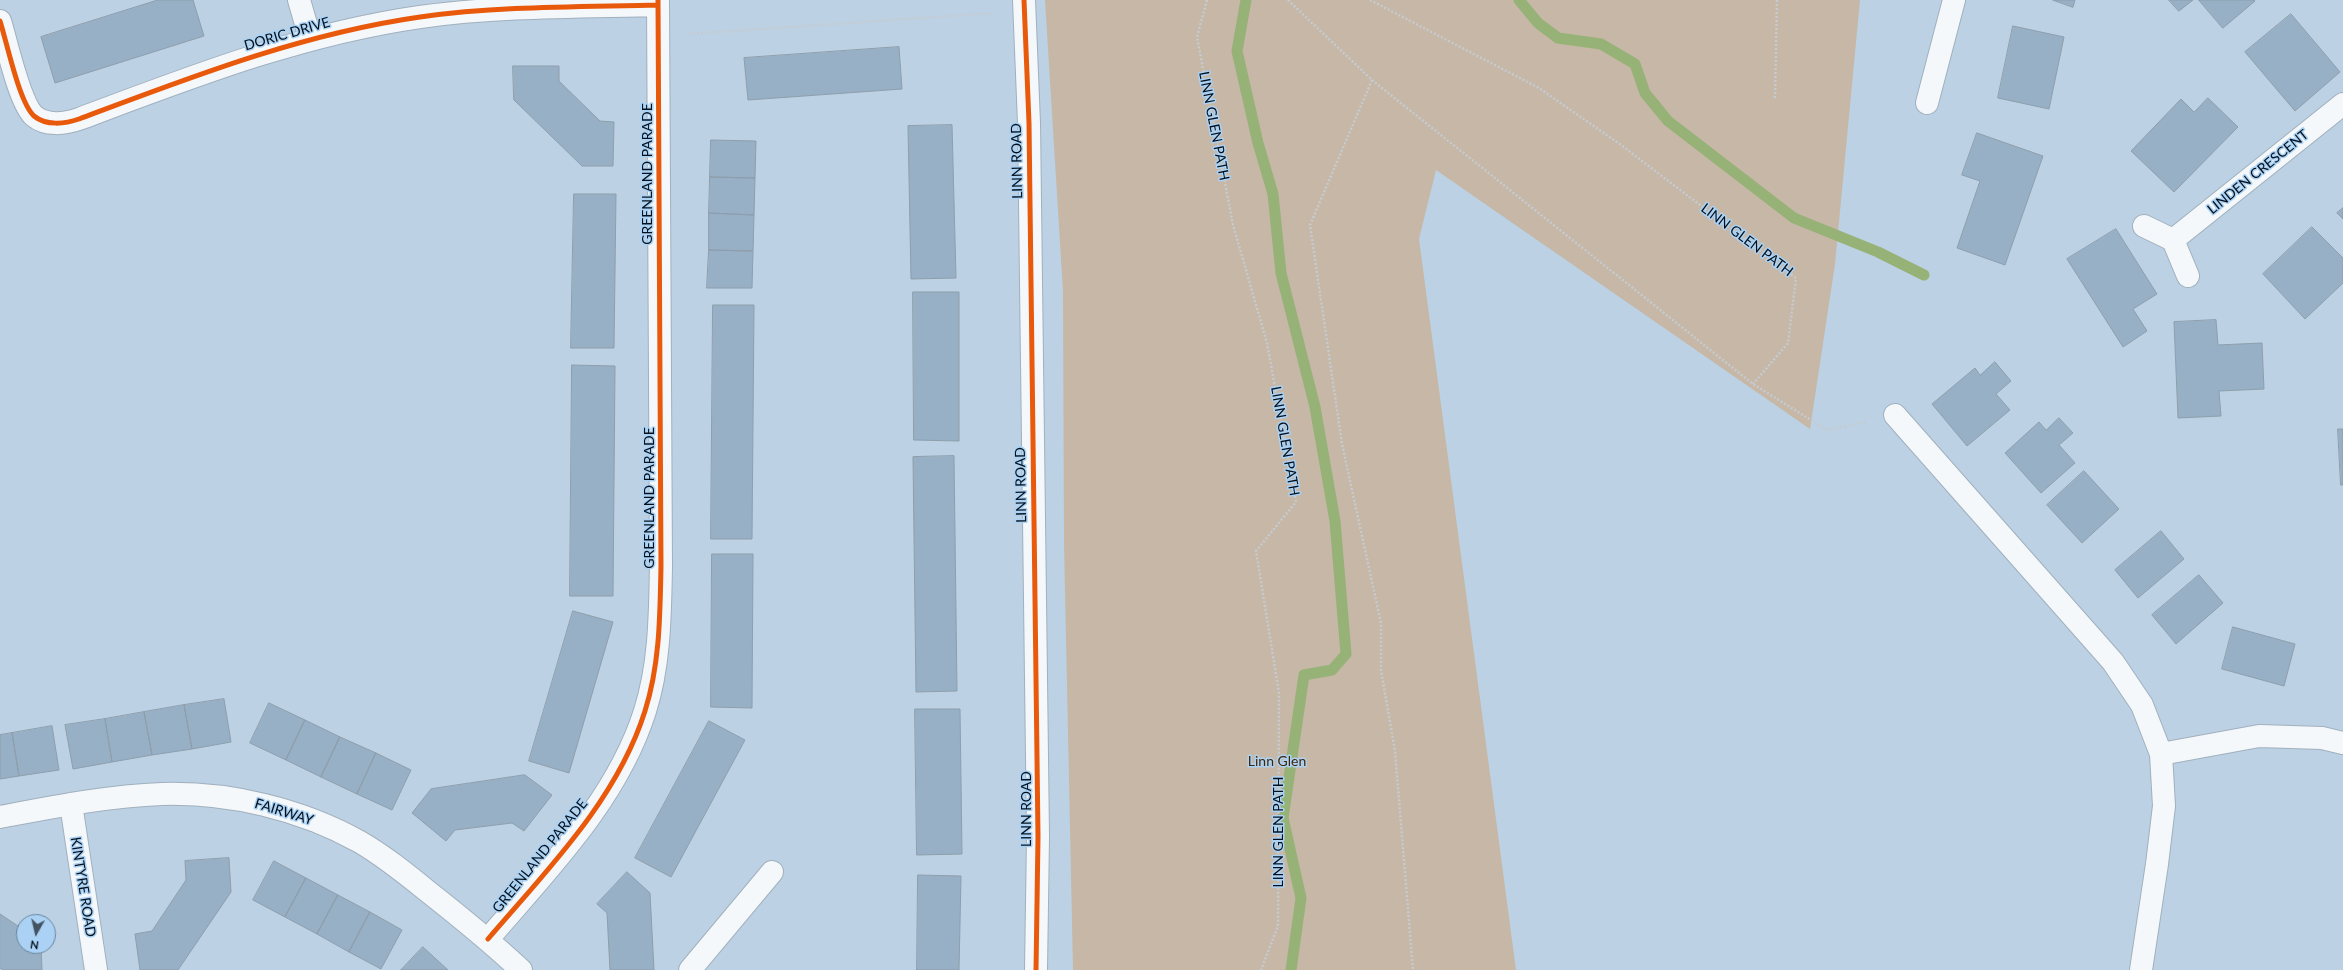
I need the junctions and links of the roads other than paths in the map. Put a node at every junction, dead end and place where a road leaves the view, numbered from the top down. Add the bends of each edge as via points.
1 (299, 0) edge
2 (1954, 0) edge
3 (658, 2) edge
4 (1024, 5) edge
5 (0, 21) edge
6 (310, 38) junction
7 (1927, 103) dead end
8 (2343, 104) edge
9 (2144, 226) dead end
10 (2174, 240) junction
11 (2188, 276) dead end
12 (1896, 415) road end
13 (2343, 743) edge
14 (2161, 754) junction
15 (70, 804) junction
16 (0, 817) edge
17 (772, 872) dead end
18 (488, 939) junction
19 (96, 970) edge
20 (521, 970) edge
21 (690, 970) edge
22 (1036, 970) edge
23 (2141, 970) edge

1 - 6 street, DORIC DRIVE
2 - 7 street
3 - 6 street, DORIC DRIVE via 458,12 372,25
3 - 18 street, GREENLAND PARADE via 661,566 658,635 650,690 646,710 629,749 591,816
4 - 22 street, LINN ROAD via 1029,123 1038,837
5 - 6 street, DORIC DRIVE via 27,107 40,119 56,123 73,121 221,66
8 - 10 street, LINDEN CRESCENT
9 - 10 street
10 - 11 street
12 - 14 street via 2113,662 2142,705
13 - 14 street via 2322,738 2259,736
14 - 23 street via 2164,806
15 - 16 street, FAIRWAY
15 - 18 street, FAIRWAY via 160,794 189,794 250,802 296,814 326,826 376,852
15 - 19 street, KINTYRE ROAD
17 - 21 street
18 - 20 street, FAIRWAY

